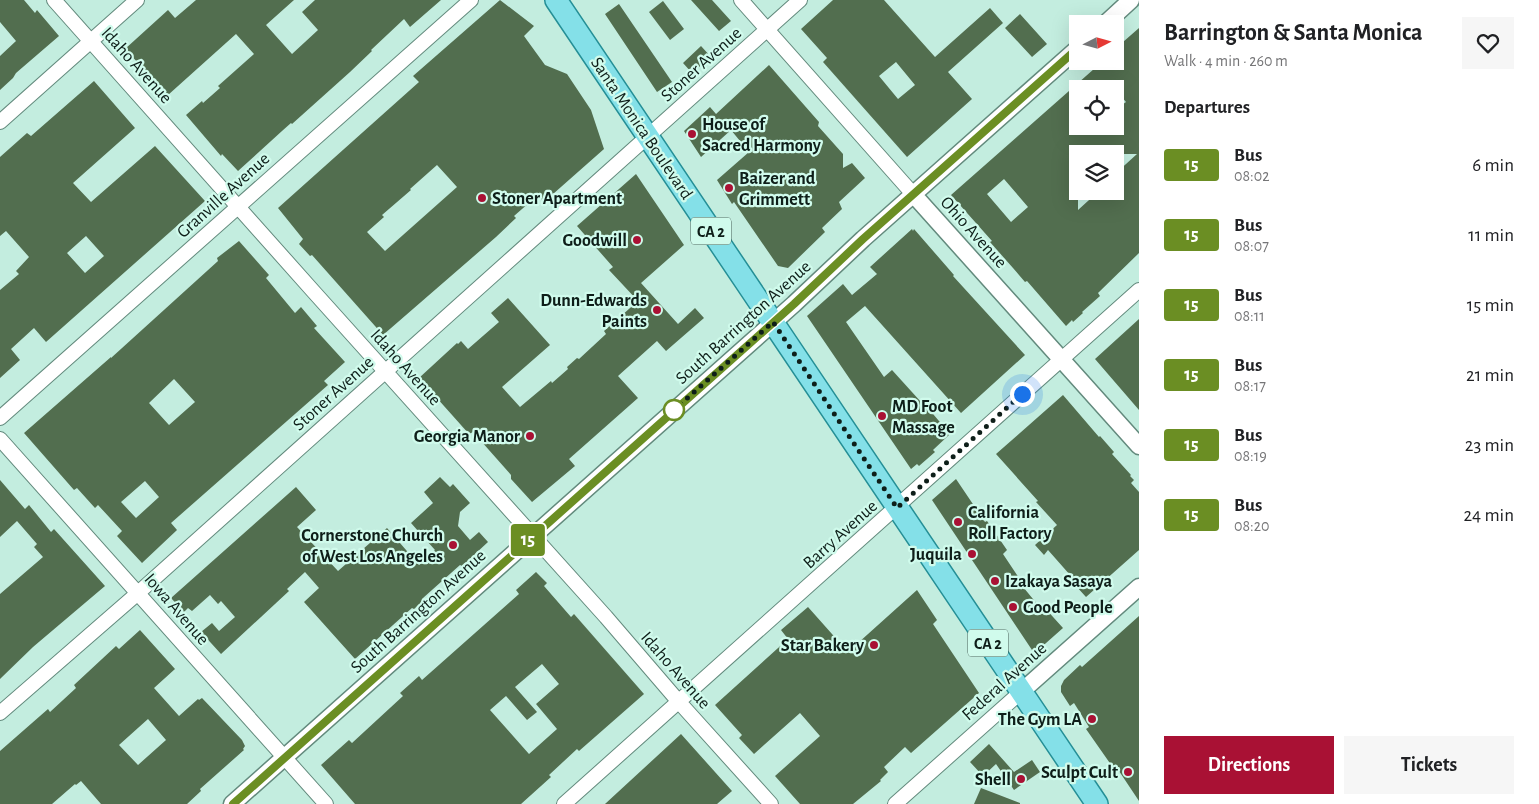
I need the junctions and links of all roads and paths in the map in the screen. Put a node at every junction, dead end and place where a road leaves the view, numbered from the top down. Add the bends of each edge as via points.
1 (54, 0) edge
2 (137, 0) edge
3 (471, 0) edge
4 (556, 0) edge
5 (740, 0) edge
6 (800, 0) edge
7 (1131, 0) edge
8 (1115, 15) edge
9 (767, 30) junction
10 (90, 41) junction
11 (1069, 56) edge
12 (0, 122) edge
13 (648, 137) junction
14 (914, 194) junction
15 (239, 207) junction
16 (1139, 290) edge
17 (773, 322) junction
18 (1061, 359) junction
19 (385, 372) junction
20 (0, 418) edge
21 (0, 439) edge
22 (1139, 446) edge
23 (897, 508) junction
24 (532, 536) junction
25 (1139, 586) edge
26 (138, 593) junction
27 (1021, 692) junction
28 (679, 702) junction
29 (0, 713) edge
30 (284, 758) junction
31 (232, 804) edge
32 (326, 804) edge
33 (564, 804) edge
34 (771, 804) edge
35 (895, 804) edge
36 (1097, 804) edge

1 - 10 street, Idaho Avenue
2 - 10 street
3 - 15 street, Granville Avenue
4 - 13 main road, Santa Monica Boulevard / CA 2
5 - 9 street, Ohio Avenue
6 - 9 street, Stoner Avenue
7 - 8 street
9 - 13 street, Stoner Avenue
9 - 14 street, Ohio Avenue
10 - 12 street
10 - 15 street, Idaho Avenue
11 - 14 street, South Barrington Avenue
13 - 17 main road, Santa Monica Boulevard / CA 2
13 - 19 street, Stoner Avenue
14 - 17 street, South Barrington Avenue
14 - 18 street, Ohio Avenue
15 - 19 street, Idaho Avenue
15 - 20 street, Granville Avenue
16 - 18 street, Barry Avenue
17 - 23 main road, Santa Monica Boulevard / CA 2
17 - 24 street, South Barrington Avenue
18 - 22 street, Ohio Avenue
18 - 23 street, Barry Avenue
19 - 24 street, Idaho Avenue
19 - 26 street, Stoner Avenue
21 - 26 street, Iowa Avenue
23 - 27 main road, Santa Monica Boulevard / CA 2
23 - 28 street, Barry Avenue
24 - 28 street, Idaho Avenue
24 - 30 street, South Barrington Avenue
25 - 27 street, Federal Avenue
26 - 29 street, Stoner Avenue
26 - 30 street, Iowa Avenue
27 - 35 street, Federal Avenue
27 - 36 main road, Santa Monica Boulevard / CA 2
28 - 33 street, Barry Avenue
28 - 34 street, Idaho Avenue
30 - 31 street, South Barrington Avenue
30 - 32 street, Iowa Avenue

